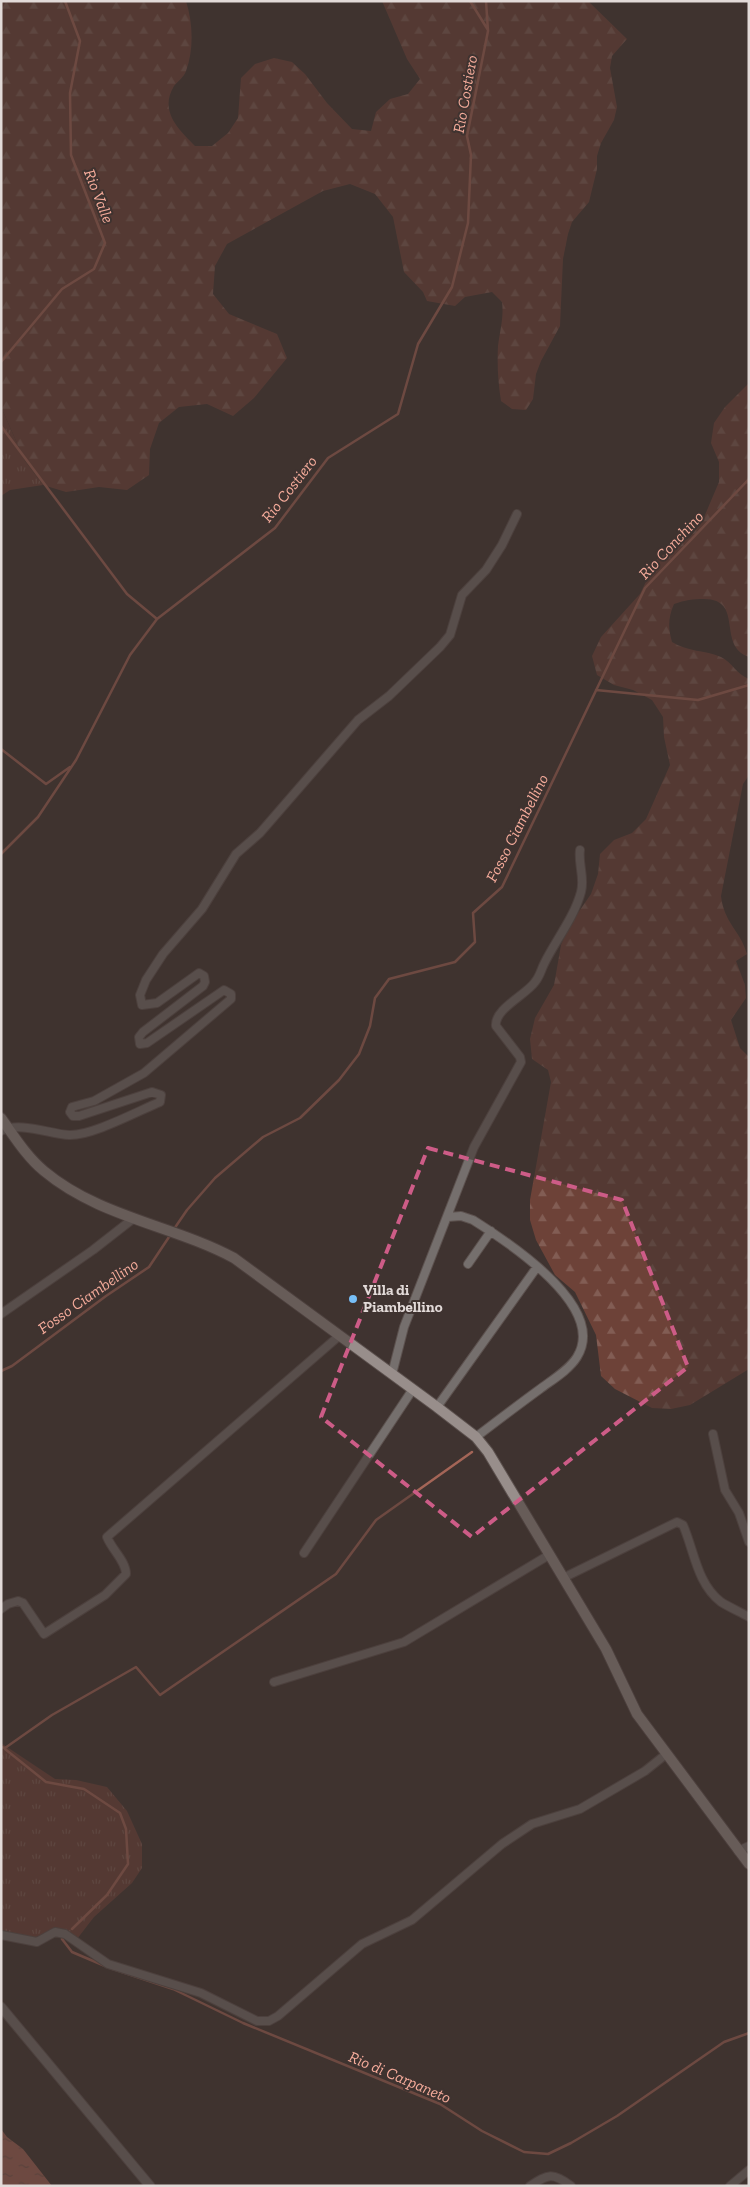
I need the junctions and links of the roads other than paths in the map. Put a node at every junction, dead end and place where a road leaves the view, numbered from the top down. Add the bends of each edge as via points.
1 (517, 514) dead end
2 (580, 850) dead end
3 (1, 1118) edge
4 (4, 1129) edge
5 (448, 1217) junction
6 (134, 1218) junction
7 (491, 1231) junction
8 (468, 1264) dead end
9 (537, 1267) junction
10 (1, 1314) edge
11 (339, 1336) junction
12 (392, 1374) junction
13 (413, 1389) junction
14 (437, 1407) junction
15 (714, 1434) dead end
16 (476, 1438) junction
17 (749, 1542) edge
18 (304, 1553) dead end
19 (549, 1555) junction
20 (564, 1578) junction
21 (1, 1597) edge
22 (4, 1607) edge
23 (749, 1616) edge
24 (274, 1682) dead end
25 (666, 1755) junction
26 (749, 1846) edge
27 (738, 1851) junction
28 (749, 1864) edge
29 (1, 1935) edge
30 (1, 2007) edge
31 (749, 2170) edge
32 (150, 2186) edge
33 (530, 2186) edge
34 (571, 2186) edge
35 (730, 2186) edge

1 - 4 street via 486,570 462,595 450,635 389,696 358,720 260,833 236,854 202,909 163,954 146,980 140,995 142,1005 156,1003 199,974 204,976 205,982 143,1032 138,1037 140,1044 147,1043 224,990 231,994 231,999 144,1073 94,1101 72,1107 70,1112 79,1116 152,1092 161,1094 160,1102 90,1131 70,1135
2 - 5 street via 582,891 567,922 535,982 495,1021 521,1062 474,1147
3 - 4 main road
4 - 6 main road via 56,1180 101,1206
5 - 7 street via 461,1216
5 - 12 street via 404,1327
6 - 10 street
6 - 11 main road via 216,1248 234,1258
7 - 8 street
7 - 9 street
9 - 14 street
9 - 16 street via 563,1290 582,1323 585,1341 578,1356 565,1369
11 - 12 main road
11 - 22 street via 107,1537 126,1567 126,1574 105,1595 44,1634 23,1603 18,1601
12 - 13 main road
13 - 14 main road
13 - 18 street
14 - 16 main road
15 - 17 street via 725,1490 739,1513
16 - 19 main road via 488,1452
19 - 20 main road
19 - 24 street via 404,1642
20 - 23 street via 678,1522 683,1525 707,1587 720,1601
20 - 25 main road via 606,1650 637,1714
21 - 22 street
25 - 27 main road
25 - 29 street via 580,1809 532,1824 502,1844 412,1920 362,1944 269,2021 257,2021 201,1993 108,1964 65,1934 55,1932 37,1942
26 - 27 street
27 - 28 main road
30 - 32 street
31 - 35 street
33 - 34 street via 552,2175

